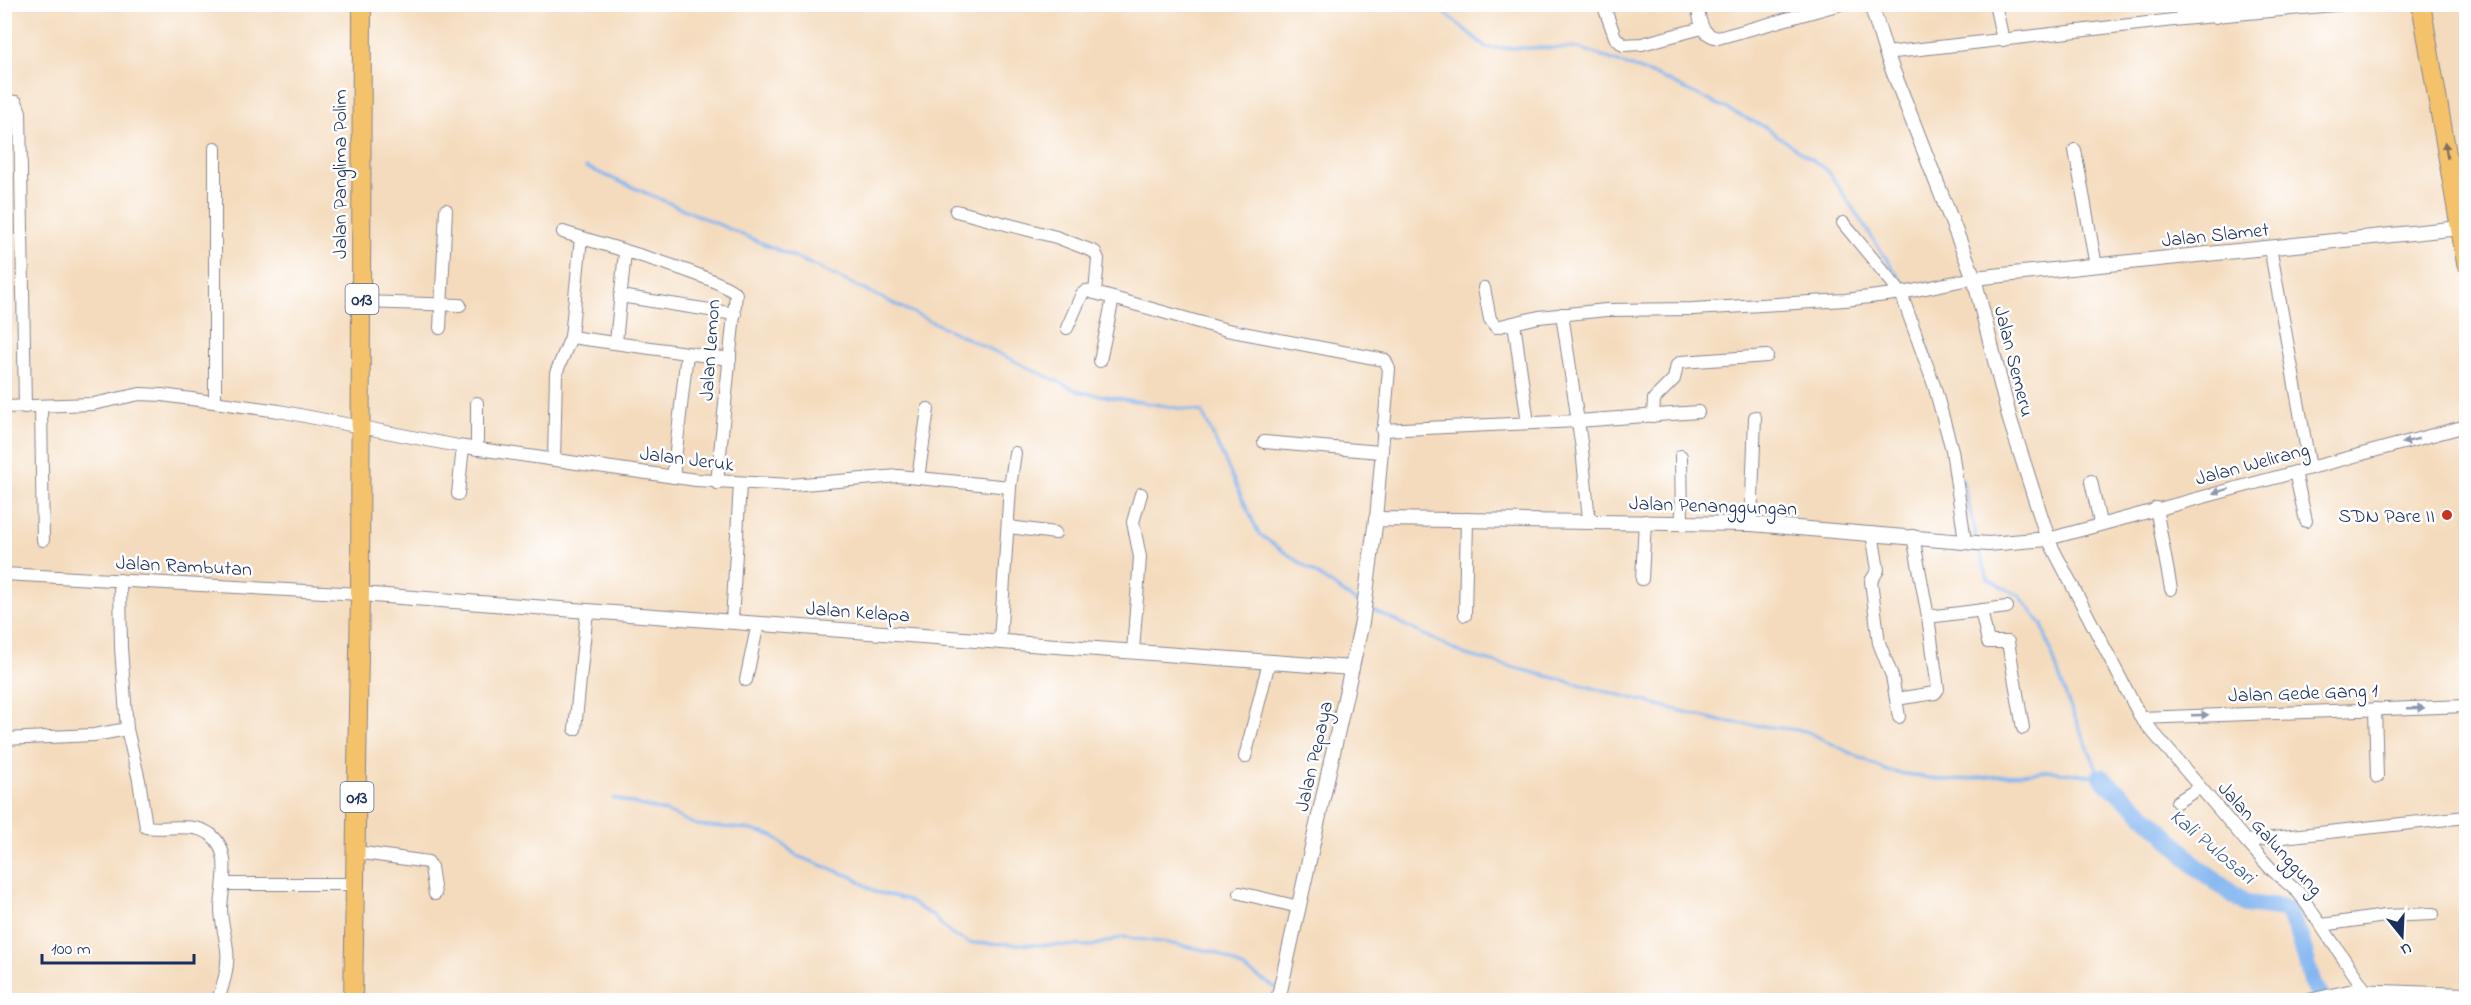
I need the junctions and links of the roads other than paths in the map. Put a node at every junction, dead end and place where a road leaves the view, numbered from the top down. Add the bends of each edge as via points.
1 (362, 4) edge
2 (1604, 4) edge
3 (1697, 4) edge
4 (1841, 4) edge
5 (1871, 4) edge
6 (1995, 4) edge
7 (2181, 4) edge
8 (2345, 4) edge
9 (2421, 4) edge
10 (2278, 8) edge
11 (2216, 11) edge
12 (2182, 19) junction
13 (1702, 28) junction
14 (2003, 40) junction
15 (1886, 53) junction
16 (4, 101) edge
17 (215, 148) dead end
18 (2075, 150) dead end
19 (446, 210) dead end
20 (956, 211) dead end
21 (1844, 223) dead end
22 (2463, 228) edge
23 (563, 232) dead end
24 (581, 238) junction
25 (2270, 247) junction
26 (625, 252) junction
27 (2466, 263) edge
28 (2096, 266) junction
29 (1974, 278) junction
30 (1484, 288) dead end
31 (1906, 292) junction
32 (1095, 293) junction
33 (620, 296) junction
34 (1113, 298) junction
35 (363, 302) junction
36 (442, 304) junction
37 (460, 305) dead end
38 (735, 314) junction
39 (1562, 314) junction
40 (1514, 323) junction
41 (440, 328) dead end
42 (1067, 328) dead end
43 (571, 337) junction
44 (616, 342) junction
45 (687, 353) junction
46 (1767, 356) dead end
47 (730, 358) junction
48 (1100, 361) dead end
49 (215, 401) junction
50 (477, 403) dead end
51 (4, 407) edge
52 (25, 407) junction
53 (41, 407) junction
54 (928, 409) dead end
55 (1698, 412) dead end
56 (1653, 416) junction
57 (1755, 417) dead end
58 (1578, 421) junction
59 (1528, 423) junction
60 (2466, 426) edge
61 (361, 429) junction
62 (1382, 429) junction
63 (1264, 442) dead end
64 (464, 447) junction
65 (477, 449) junction
66 (1380, 452) junction
67 (1016, 453) dead end
68 (1682, 456) dead end
69 (554, 460) junction
70 (2310, 468) junction
71 (2295, 471) junction
72 (673, 477) junction
73 (918, 478) junction
74 (2091, 481) dead end
75 (717, 483) junction
76 (740, 484) junction
77 (1010, 487) junction
78 (458, 494) dead end
79 (1141, 494) dead end
80 (2156, 508) junction
81 (1376, 519) junction
82 (1467, 519) junction
83 (1589, 520) junction
84 (1644, 521) junction
85 (2306, 521) dead end
86 (1682, 522) junction
87 (2100, 523) junction
88 (1751, 524) junction
89 (1009, 527) junction
90 (1055, 533) dead end
91 (1872, 533) junction
92 (1912, 536) junction
93 (2048, 539) junction
94 (44, 540) dead end
95 (1968, 541) junction
96 (4, 574) edge
97 (1642, 579) dead end
98 (128, 581) junction
99 (2171, 589) dead end
100 (360, 594) junction
101 (2007, 607) dead end
102 (1981, 610) junction
103 (587, 611) junction
104 (1465, 615) dead end
105 (1928, 617) junction
106 (732, 621) junction
107 (758, 623) junction
108 (1000, 640) junction
109 (1133, 651) junction
110 (1269, 662) junction
111 (1352, 668) junction
112 (746, 680) dead end
113 (1896, 699) junction
114 (2466, 706) edge
115 (2375, 709) junction
116 (1899, 717) dead end
117 (2141, 718) junction
118 (2023, 728) dead end
119 (127, 729) junction
120 (575, 729) dead end
121 (4, 740) edge
122 (1245, 757) dead end
123 (2377, 777) dead end
124 (2199, 788) junction
125 (2177, 802) dead end
126 (2466, 817) edge
127 (2246, 841) junction
128 (356, 852) junction
129 (224, 884) junction
130 (355, 884) junction
131 (1240, 893) dead end
132 (435, 894) dead end
133 (1299, 907) junction
134 (2433, 914) dead end
135 (2322, 925) junction
136 (2365, 990) junction
137 (1279, 994) edge
138 (2466, 994) edge
139 (218, 1000) edge
140 (353, 1000) edge
141 (2309, 1000) edge

1 - 35 main road, Jalan Panglima Polim / 013
2 - 13 street via 1615,37 1623,45 1642,44
3 - 13 street
4 - 13 street via 1718,38
5 - 15 street, Jalan Semeru
6 - 14 street
7 - 12 street
8 - 10 street
22 -> 9 main road
10 - 11 street
11 - 12 street
12 - 14 street
14 - 15 street
15 - 29 street, Jalan Semeru
16 - 52 street via 16,102 20,112
17 - 49 street
18 - 28 street
19 - 36 street
20 - 32 street via 1056,237 1095,252
21 - 31 street
22 - 25 street, Jalan Slamet
22 - 27 main road
23 - 24 street, Jalan Lemon
24 - 26 street, Jalan Lemon
24 - 43 street
25 - 28 street, Jalan Slamet
25 - 70 street
26 - 33 street
26 - 38 street, Jalan Lemon via 732,290
28 - 29 street, Jalan Slamet
29 - 31 street
29 - 93 street, Jalan Semeru via 2010,420
30 - 40 street via 1492,324 1496,327
31 - 39 street via 1824,302
31 - 95 street via 1952,450
32 - 34 street
32 - 42 street via 1086,291 1082,295
33 - 38 street
33 - 44 street
34 - 48 street
34 - 62 street via 1227,330 1383,359 1389,369
35 - 36 street
35 - 61 main road, Jalan Panglima Polim / 013
36 - 37 street
36 - 41 street
38 - 47 street, Jalan Lemon
39 - 40 street
39 - 58 street
40 - 59 street
43 - 44 street
43 - 69 street via 556,373
44 - 45 street
45 - 47 street
45 - 72 street
46 - 56 street via 1681,362 1674,379 1654,399
47 - 75 street, Jalan Lemon
49 - 53 street, Jalan Jeruk via 140,394 93,404
49 - 61 street, Jalan Jeruk
50 - 65 street
51 - 52 street, Jalan Jeruk
52 - 53 street, Jalan Jeruk
53 - 94 street
54 - 73 street
55 - 56 street
56 - 58 street
57 - 88 street
58 - 59 street
58 - 83 street
59 - 62 street
60 -> 70 street, Jalan Welirang
61 - 64 street, Jalan Jeruk
61 - 100 main road, Jalan Panglima Polim / 013
62 - 66 street
63 - 66 street
64 - 65 street, Jalan Jeruk
64 - 78 street
65 - 69 street, Jalan Jeruk
66 - 81 street
67 - 77 street
68 - 86 street
69 - 72 street, Jalan Jeruk
70 - 71 street, Jalan Welirang
71 -> 80 street, Jalan Welirang
71 - 85 street
72 - 75 street, Jalan Jeruk
73 - 76 street, Jalan Jeruk
73 - 77 street, Jalan Jeruk
74 - 87 street
75 - 76 street, Jalan Jeruk
76 - 106 street
77 - 89 street
79 - 109 street via 1133,522 1140,557
80 - 87 street, Jalan Welirang
80 - 99 street
81 - 82 street, Jalan Penanggungan
81 - 111 street, Jalan Pepaya via 1366,604
82 - 83 street, Jalan Penanggungan
82 - 104 street
83 - 84 street, Jalan Penanggungan
84 - 86 street, Jalan Penanggungan
84 - 97 street
86 - 88 street, Jalan Penanggungan
87 - 93 street, Jalan Welirang
88 - 91 street, Jalan Penanggungan
89 - 90 street
89 - 108 street
91 - 92 street, Jalan Penanggungan
91 - 113 street via 1878,570 1871,581 1875,622
92 - 95 street, Jalan Penanggungan
92 - 105 street
93 - 95 street, Jalan Penanggungan via 1988,544
93 - 117 street, Jalan Semeru
96 - 98 street, Jalan Rambutan
98 - 100 street, Jalan Rambutan
98 - 119 street via 121,658
100 - 103 street, Jalan Kelapa
100 - 128 main road, 013
101 - 102 street
102 - 105 street
102 - 118 street via 1988,642 2008,642
103 - 106 street, Jalan Kelapa
103 - 120 street
105 - 113 street via 1938,689 1935,693
106 - 107 street, Jalan Kelapa
107 - 108 street, Jalan Kelapa
107 - 112 street
108 - 109 street, Jalan Kelapa
109 - 110 street, Jalan Kelapa
110 - 111 street, Jalan Kelapa
110 - 122 street
111 - 133 street, Jalan Pepaya
113 - 116 street
115 -> 114 street, Jalan Gede Gang 1
117 -> 115 street, Jalan Gede Gang 1
115 - 123 street
117 - 124 street, Jalan Galunggung
119 - 121 street via 94,735
119 - 129 street via 140,780 146,827 198,829 208,833 222,853
124 - 125 street
124 - 127 street, Jalan Galunggung
126 - 127 street
127 - 135 street, Jalan Galunggung via 2299,893
128 - 130 main road, 013
128 - 132 street via 425,861 431,867
129 - 130 street
129 - 139 street via 221,910 227,965
130 - 140 main road, 013
131 - 133 street
133 - 137 street, Jalan Pepaya
134 - 135 street
135 - 136 street, Jalan Galunggung
136 - 138 street
136 - 141 street

